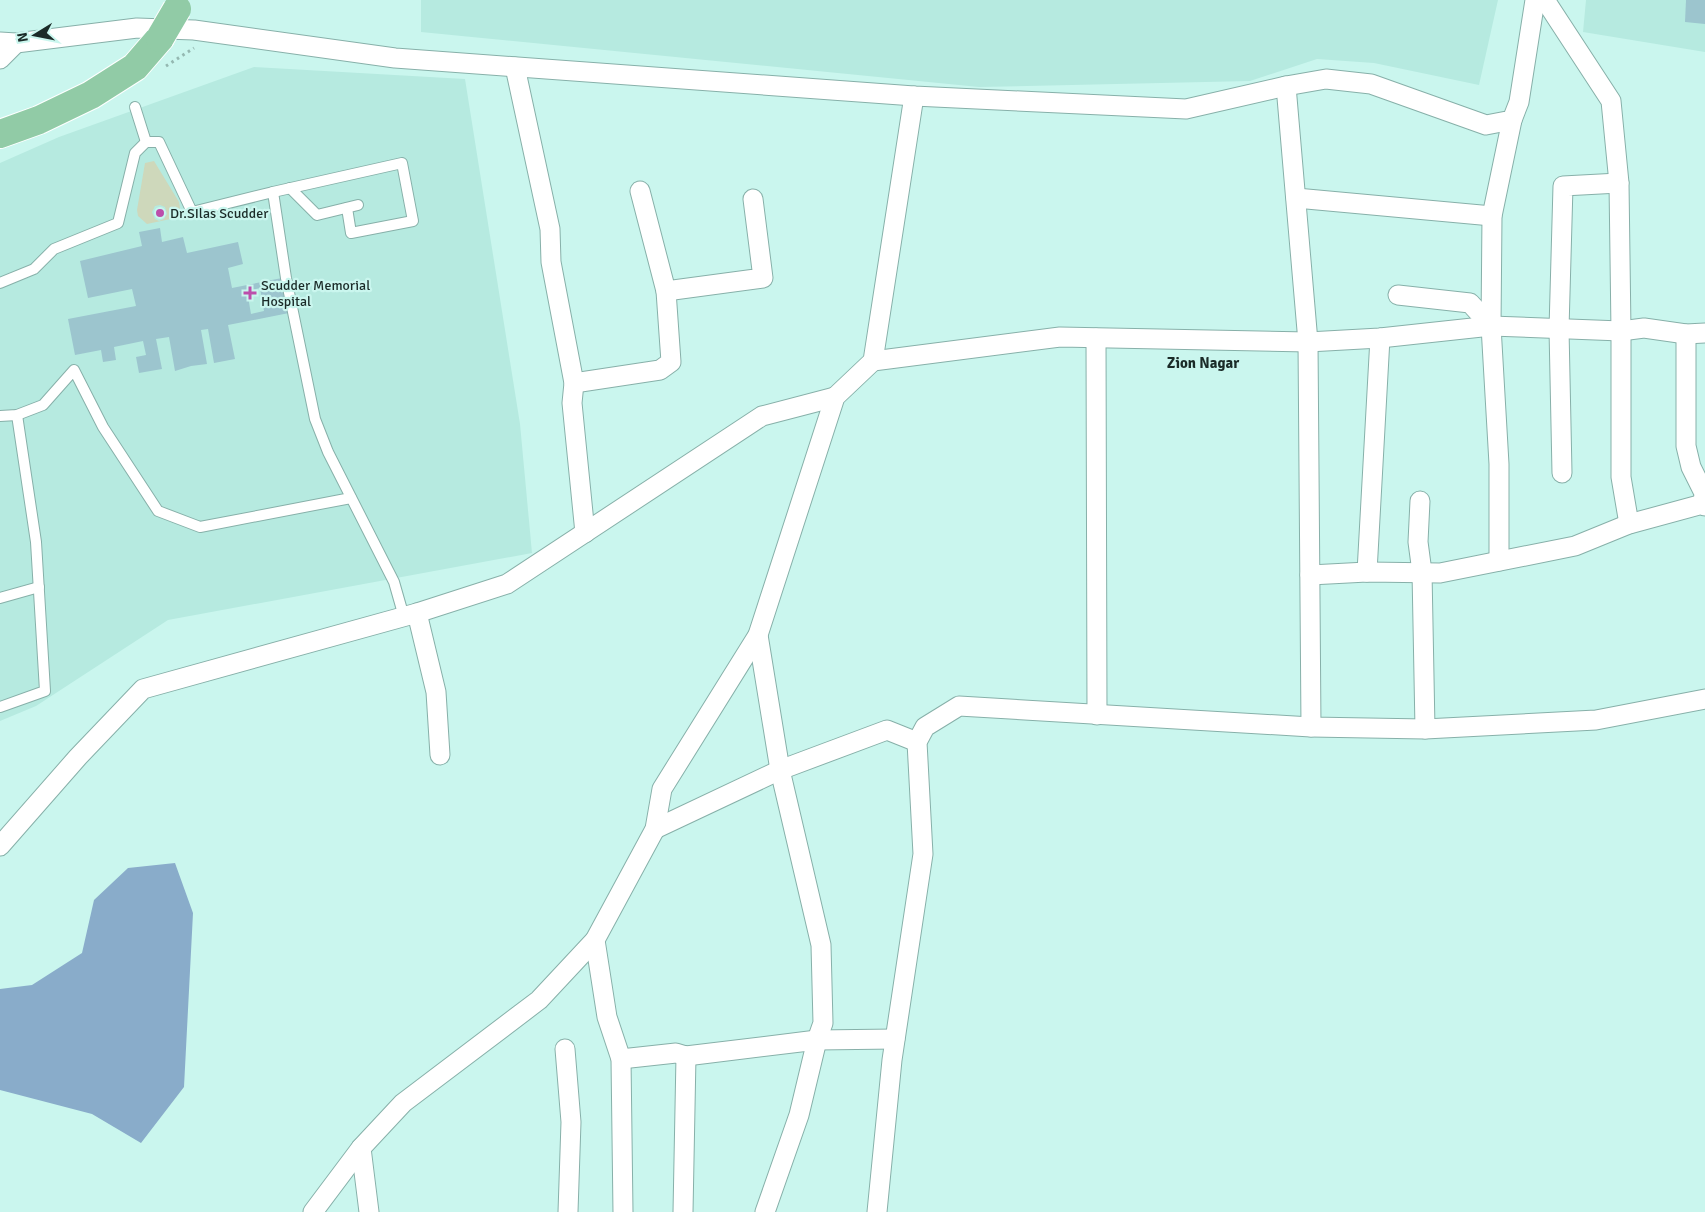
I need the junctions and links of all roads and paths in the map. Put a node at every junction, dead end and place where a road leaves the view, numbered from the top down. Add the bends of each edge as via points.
1 (181, 0) edge
2 (1535, 0) edge
3 (1545, 0) edge
4 (218, 34) junction
5 (8, 43) edge
6 (0, 59) edge
7 (165, 67) dead end
8 (516, 67) junction
9 (1286, 86) junction
10 (914, 96) junction
11 (135, 107) dead end
12 (1512, 120) junction
13 (0, 134) edge
14 (146, 142) junction
15 (1619, 183) junction
16 (290, 188) junction
17 (640, 191) dead end
18 (274, 192) junction
19 (1296, 198) junction
20 (753, 199) dead end
21 (358, 206) dead end
22 (347, 208) junction
23 (1492, 216) junction
24 (0, 283) edge
25 (666, 291) junction
26 (1398, 295) dead end
27 (1491, 326) junction
28 (1559, 330) junction
29 (1622, 331) junction
30 (1705, 333) edge
31 (1686, 334) junction
32 (1096, 338) junction
33 (1380, 338) junction
34 (1308, 342) junction
35 (873, 361) junction
36 (574, 383) junction
37 (835, 397) junction
38 (18, 415) junction
39 (0, 416) edge
40 (1562, 474) dead end
41 (351, 498) junction
42 (1420, 501) dead end
43 (1704, 505) edge
44 (1629, 524) junction
45 (585, 533) junction
46 (1499, 561) junction
47 (1367, 572) junction
48 (1422, 572) junction
49 (1310, 575) junction
50 (39, 588) junction
51 (0, 598) edge
52 (411, 615) junction
53 (758, 635) junction
54 (1705, 699) edge
55 (0, 708) edge
56 (1097, 714) junction
57 (1311, 727) junction
58 (1425, 729) junction
59 (918, 742) junction
60 (440, 755) dead end
61 (780, 770) junction
62 (656, 829) junction
63 (0, 846) edge
64 (595, 940) junction
65 (895, 1038) junction
66 (817, 1040) junction
67 (565, 1049) dead end
68 (686, 1056) junction
69 (622, 1059) junction
70 (361, 1148) junction
71 (313, 1212) edge
72 (369, 1212) edge
73 (568, 1212) edge
74 (623, 1212) edge
75 (683, 1212) edge
76 (765, 1212) edge
77 (877, 1212) edge

1 - 13 main road, bridge via 160,38 135,67 91,95
2 - 12 street via 1519,102
3 - 15 street via 1611,102
4 - 5 street via 137,28
4 - 7 path
4 - 8 street via 395,58
5 - 6 street
8 - 10 street
8 - 36 street via 550,229 551,262
9 - 10 street via 1186,109
9 - 12 street via 1326,79 1371,84 1486,125
9 - 19 street
10 - 35 street
11 - 14 lane
12 - 23 street
14 - 18 lane via 159,142 192,212
14 - 24 lane via 134,153 118,223 54,249 34,268
15 - 28 street via 1563,186
15 - 29 street
16 - 18 lane
16 - 22 lane via 317,215
16 - 22 lane via 402,163 414,221 351,233
17 - 25 street
18 - 41 lane via 286,278 315,419
19 - 23 street
19 - 34 street
20 - 25 street via 763,278
21 - 22 lane
23 - 27 street
25 - 36 street via 671,362 660,370
26 - 27 street via 1470,303
27 - 28 street
27 - 33 street
27 - 46 street via 1499,464
28 - 29 street
28 - 40 street
29 - 31 street via 1644,328
29 - 44 street via 1621,477
30 - 31 street
31 - 43 street via 1686,446 1691,467 1704,493
32 - 34 street
32 - 35 street via 1060,337
32 - 56 street
33 - 34 street
33 - 47 street
34 - 49 street
35 - 37 street
36 - 45 street via 572,403
37 - 45 street via 762,416
37 - 53 street
38 - 39 lane
38 - 41 lane via 43,405 74,370 103,427 158,511 200,527
38 - 50 lane via 36,542
41 - 52 lane
42 - 48 street via 1418,542
43 - 44 street
44 - 46 street via 1575,546
45 - 52 street via 507,584
46 - 48 street via 1440,573
47 - 48 street
47 - 49 street
48 - 58 street
49 - 57 street
50 - 51 lane
50 - 55 lane via 45,691
52 - 60 street via 436,692
52 - 63 street via 143,689
53 - 61 street
53 - 62 street via 662,789
54 - 58 street via 1596,720
56 - 57 street
56 - 59 street via 959,706 925,727
57 - 58 street
59 - 61 street via 887,730
59 - 65 street via 923,854
61 - 62 street
61 - 66 street via 821,945 823,1023
62 - 64 street
64 - 69 street via 607,1017
64 - 70 street via 539,1000 403,1103
65 - 66 street
65 - 77 street
66 - 68 street
66 - 76 street via 799,1115
67 - 73 street via 571,1122
68 - 69 street via 676,1053
68 - 75 street
69 - 74 street
70 - 71 street
70 - 72 street

